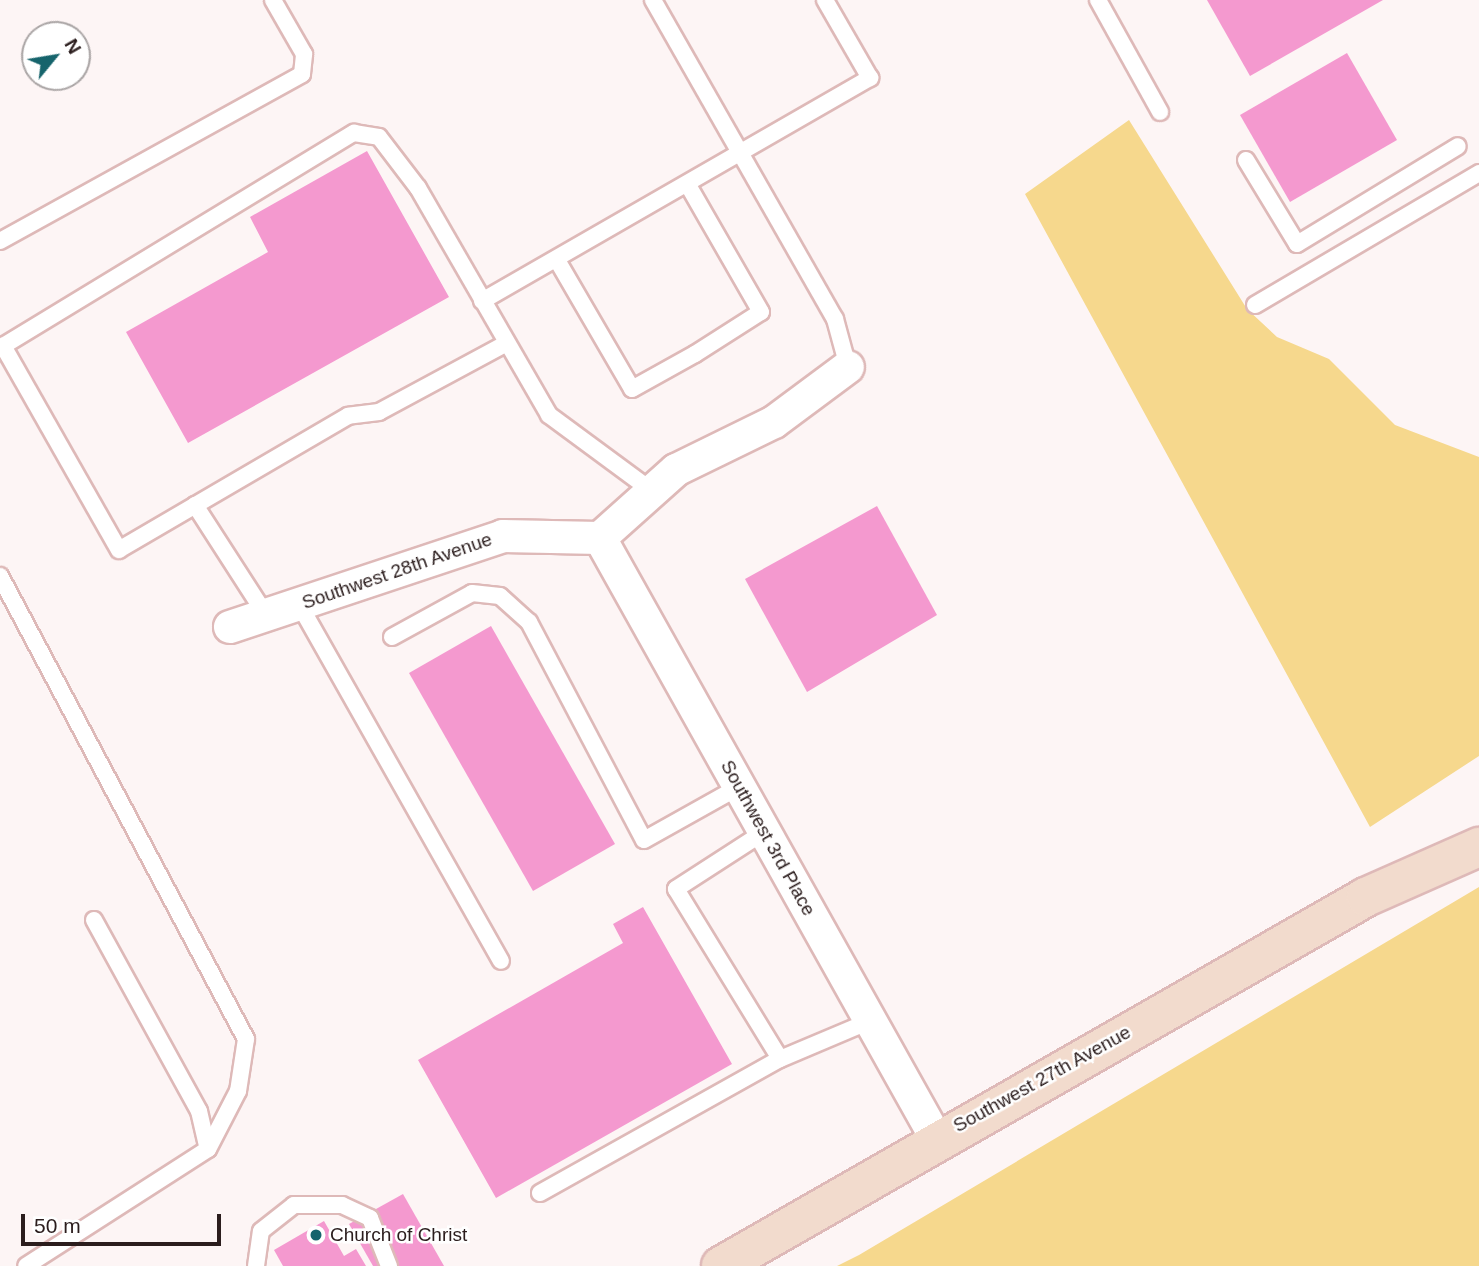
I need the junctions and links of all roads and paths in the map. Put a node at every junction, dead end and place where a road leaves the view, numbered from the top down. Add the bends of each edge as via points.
1 (273, 0) edge
2 (653, 0) edge
3 (825, 0) edge
4 (1098, 0) edge
5 (1160, 112) dead end
6 (1458, 146) dead end
7 (739, 156) junction
8 (1246, 160) dead end
9 (1479, 173) edge
10 (688, 185) junction
11 (0, 241) edge
12 (557, 260) junction
13 (482, 301) junction
14 (1255, 305) dead end
15 (507, 343) junction
16 (848, 367) joint
17 (652, 491) junction
18 (195, 505) junction
19 (600, 538) junction
20 (0, 576) edge
21 (299, 604) junction
22 (266, 615) junction
23 (230, 627) dead end
24 (392, 637) dead end
25 (739, 787) junction
26 (1479, 819) edge
27 (764, 832) junction
28 (1479, 847) edge
29 (1366, 897) junction
30 (94, 920) dead end
31 (501, 961) dead end
32 (870, 1021) junction
33 (780, 1059) junction
34 (936, 1138) junction
35 (208, 1149) junction
36 (540, 1193) dead end
37 (26, 1266) edge
38 (257, 1266) edge
39 (389, 1266) edge
40 (721, 1266) edge

1 - 11 lane via 303,54 302,74
2 - 7 lane
3 - 7 lane via 870,78
4 - 5 lane
6 - 8 lane via 1297,244
7 - 10 lane
7 - 16 lane via 835,319
9 - 14 lane
10 - 12 lane
10 - 12 lane via 761,312 695,354 632,389
12 - 13 lane
13 - 15 lane
13 - 18 lane via 402,167 379,137 354,133 3,346 119,550
15 - 17 lane via 549,415
15 - 18 lane via 379,412 348,416
16 - 17 street via 774,422 676,470
17 - 19 street
18 - 22 lane
19 - 21 street, Southwest 28th Avenue via 503,536
19 - 25 street, Southwest 3rd Place
20 - 35 lane via 246,1039 238,1091
21 - 22 street, Southwest 28th Avenue
21 - 31 lane
22 - 23 street, Southwest 28th Avenue
24 - 25 lane via 472,593 500,596 529,622 644,840
25 - 27 street, Southwest 3rd Place
26 - 29 main road, Southwest 27th Avenue
27 - 32 street, Southwest 3rd Place
27 - 33 lane via 676,889
28 - 29 main road, Southwest 27th Avenue
29 - 34 main road, Southwest 27th Avenue
30 - 35 lane via 199,1111
32 - 33 lane
32 - 34 street, Southwest 3rd Place
33 - 36 lane
34 - 40 main road, Southwest 27th Avenue
35 - 37 lane
38 - 39 lane via 261,1231 293,1205 342,1205 370,1218

